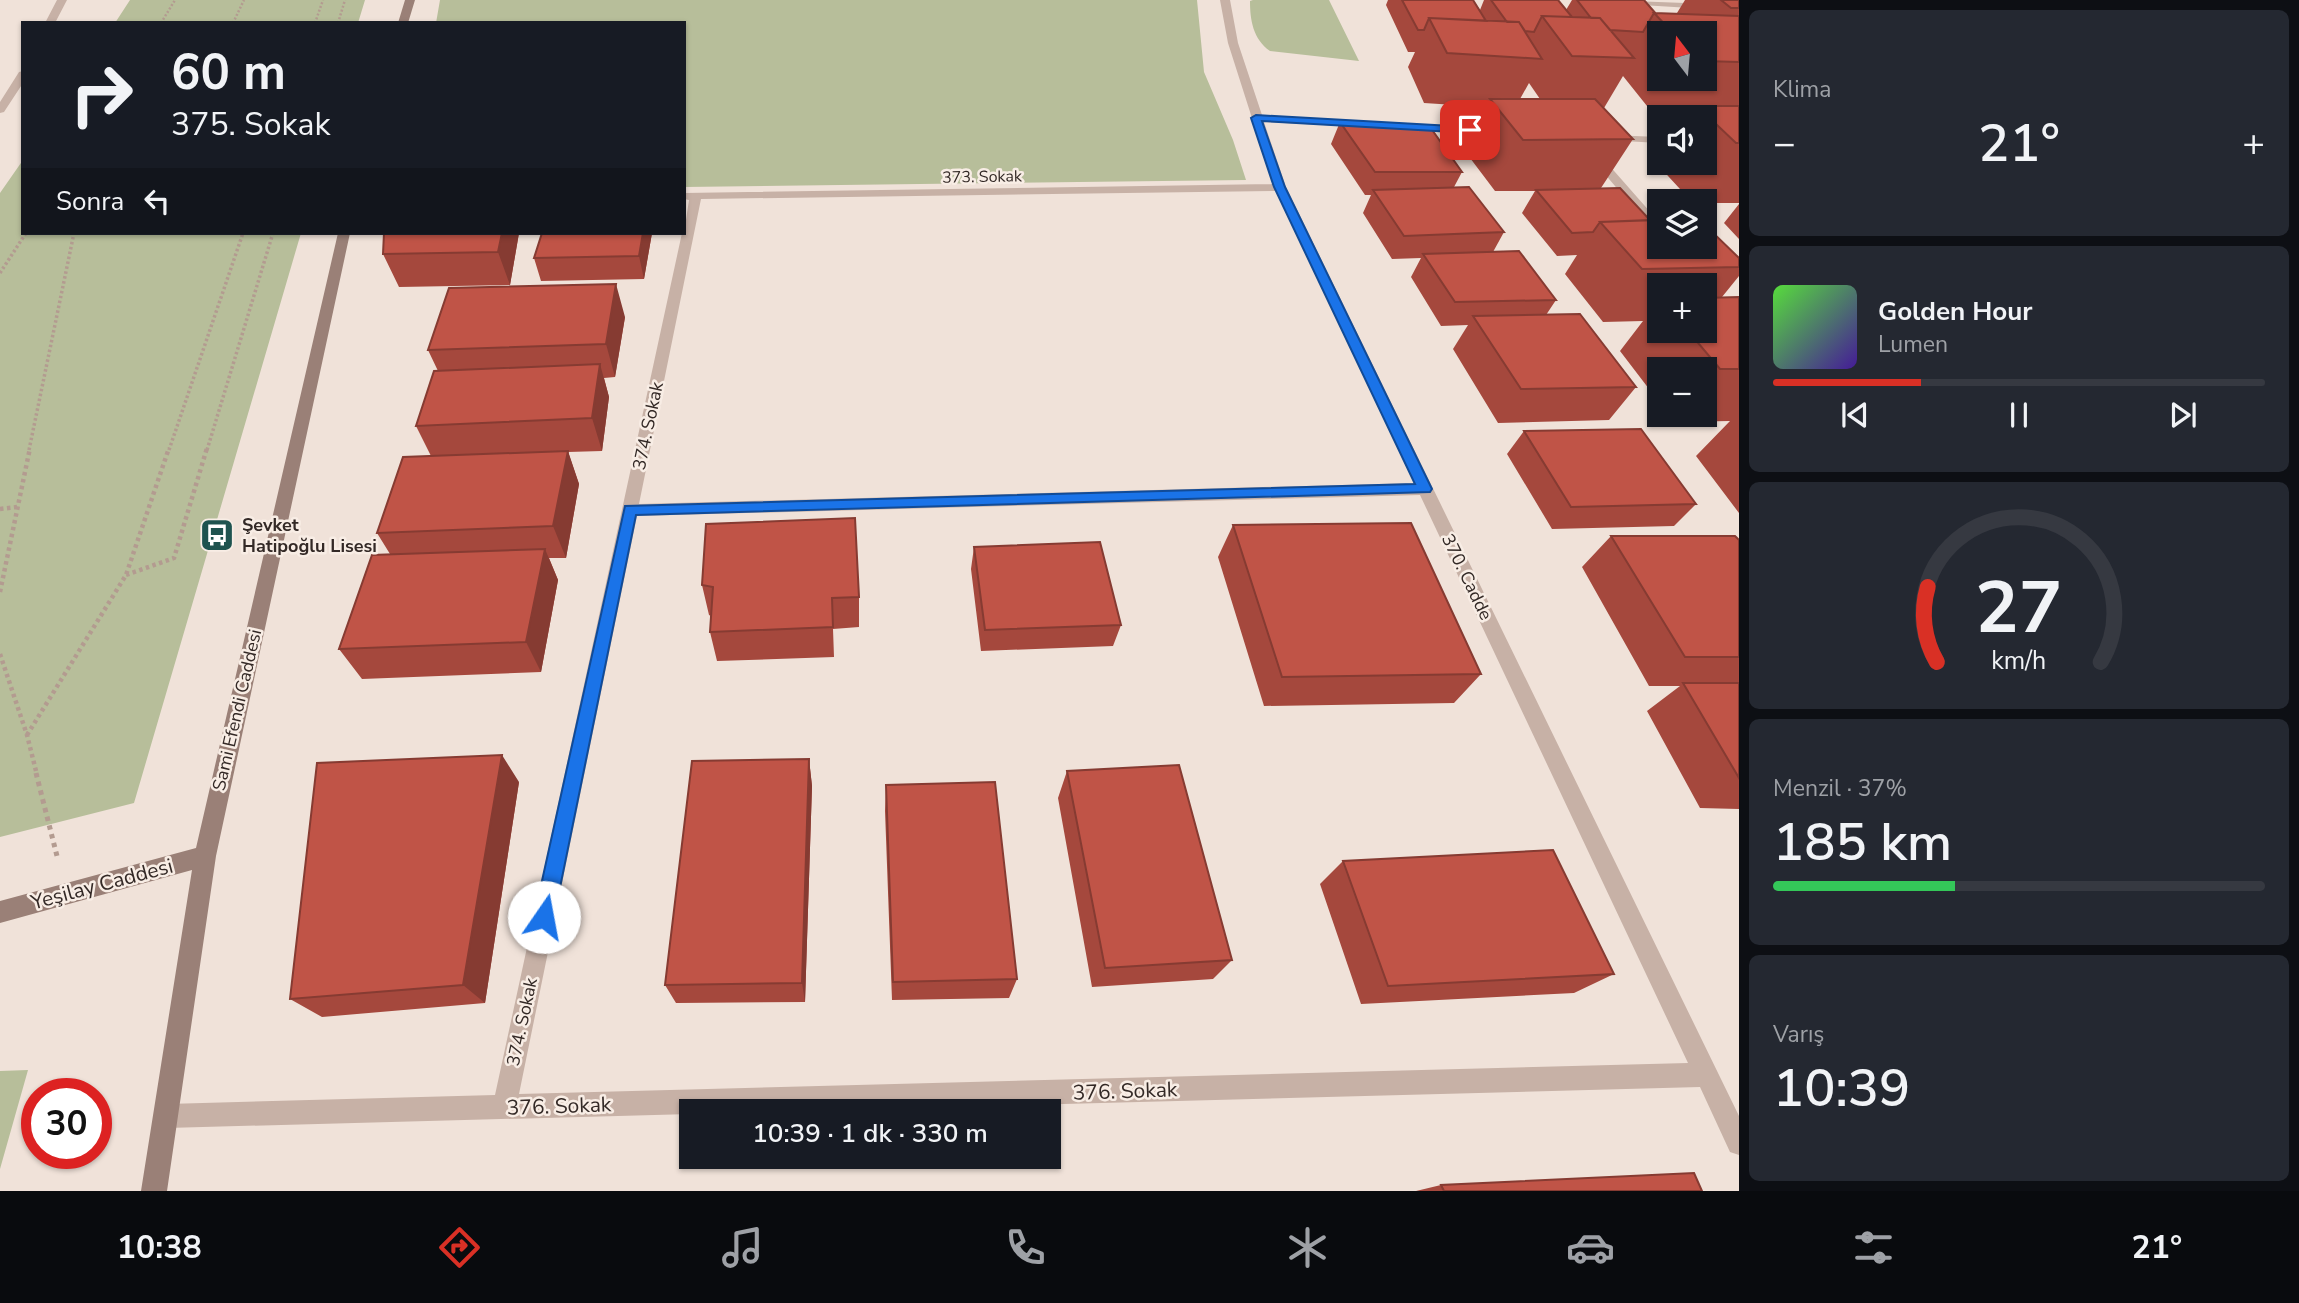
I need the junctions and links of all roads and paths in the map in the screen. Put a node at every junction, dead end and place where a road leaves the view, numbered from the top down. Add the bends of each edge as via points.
1 (62, 0) edge
2 (184, 0) edge
3 (244, 0) edge
4 (323, 0) edge
5 (345, 0) edge
6 (410, 0) edge
7 (1225, 0) edge
8 (1609, 0) edge
9 (174, 2) edge
10 (1739, 8) edge
11 (51, 21) edge
12 (162, 21) edge
13 (234, 21) edge
14 (316, 21) edge
15 (339, 21) edge
16 (404, 21) edge
17 (21, 77) edge
18 (0, 110) edge
19 (1256, 118) junction
20 (1382, 125) edge
21 (1396, 126) edge
22 (1507, 132) edge
23 (1647, 140) edge
24 (1280, 187) junction
25 (690, 196) edge
26 (1647, 215) edge
27 (686, 217) edge
28 (25, 235) edge
29 (74, 235) edge
30 (242, 235) edge
31 (273, 235) edge
32 (344, 235) edge
33 (683, 235) edge
34 (0, 272) edge
35 (1424, 489) junction
36 (18, 507) junction
37 (0, 509) edge
38 (630, 510) junction
39 (126, 575) junction
40 (0, 592) edge
41 (0, 654) edge
42 (27, 735) junction
43 (205, 856) junction
44 (67, 894) junction
45 (0, 912) edge
46 (1706, 1075) junction
47 (504, 1108) junction
48 (167, 1116) junction
49 (1739, 1143) edge
50 (154, 1191) edge

1 - 11 street
2 - 9 path
3 - 13 path
4 - 14 path
5 - 15 path
6 - 16 main road
7 - 19 street, 370. Cadde
8 - 10 street
9 - 12 path
17 - 18 street
19 - 20 street
19 - 24 street, 370. Cadde
21 - 22 street
23 - 26 street via 1588,142
24 - 25 street, 373. Sokak
24 - 35 street, 370. Cadde
25 - 27 street, 374. Sokak
28 - 34 path
29 - 36 path
30 - 39 path
31 - 39 path via 174,558
32 - 43 main road, Sami Efendi Caddesi
33 - 38 street, 374. Sokak
35 - 38 street
35 - 46 street, 370. Cadde
36 - 37 path
36 - 40 path
38 - 47 street, 374. Sokak
39 - 42 path
41 - 42 path
42 - 44 path
43 - 44 main road, Yeşilay Caddesi
43 - 48 main road, Sami Efendi Caddesi
44 - 45 main road, Yeşilay Caddesi
46 - 47 street, 376. Sokak
46 - 49 street, 370. Cadde
47 - 48 street, 376. Sokak
48 - 50 main road, Sami Efendi Caddesi

